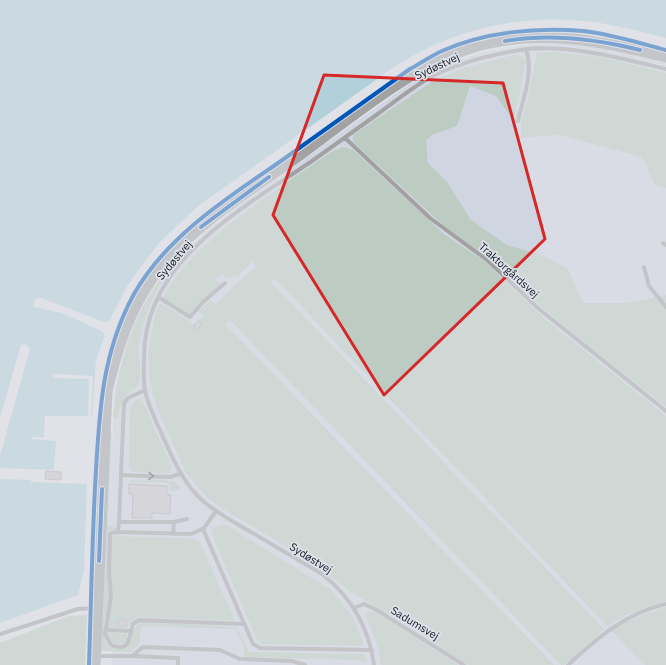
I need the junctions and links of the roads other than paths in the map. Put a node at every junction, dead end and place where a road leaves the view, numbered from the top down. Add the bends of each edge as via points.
1 (526, 49) junction
2 (666, 57) edge
3 (666, 69) edge
4 (518, 121) dead end
5 (345, 138) junction
6 (644, 267) dead end
7 (225, 283) dead end
8 (158, 297) junction
9 (666, 307) edge
10 (145, 390) junction
11 (666, 411) edge
12 (180, 474) junction
13 (120, 475) junction
14 (216, 511) junction
15 (187, 519) dead end
16 (119, 522) junction
17 (174, 522) junction
18 (202, 529) junction
19 (118, 532) junction
20 (173, 534) junction
21 (666, 604) edge
22 (97, 608) junction
23 (354, 608) junction
24 (243, 624) junction
25 (105, 630) junction
26 (132, 631) junction
27 (0, 634) edge
28 (372, 650) junction
29 (132, 656) junction
30 (95, 660) edge
31 (178, 665) edge
32 (306, 665) edge
33 (374, 665) edge
34 (464, 665) edge
35 (568, 665) edge

1 - 3 lane, Sydøstvej via 599,53
1 - 4 lane via 530,58 530,68
1 - 5 lane, Sydøstvej via 458,65 430,78 412,88
2 - 22 street via 602,42 556,36 486,44 449,56 412,75 220,213 177,250 155,275 129,318 116,351 107,391
5 - 8 lane, Sydøstvej via 205,238 166,280
5 - 11 lane, Traktorgårdsvej via 430,218 487,260 539,309
6 - 9 lane via 649,286
7 - 8 lane via 190,317
8 - 10 lane, Sydøstvej via 144,344
10 - 12 lane, Sydøstvej
10 - 13 lane via 128,398 124,403
13 -> 12 lane via 170,477
12 - 14 lane, Sydøstvej via 191,489
13 - 16 lane
14 - 18 lane
14 - 23 lane, Sydøstvej via 322,574 337,586
15 - 17 lane
16 - 17 lane
16 - 19 lane
17 - 20 lane
18 - 20 lane via 191,534
18 - 24 lane
19 - 20 lane
19 - 25 lane via 111,533 110,536 111,597
21 - 35 lane via 632,616 609,629
22 - 27 lane via 78,609
22 - 30 street
23 - 28 lane, Sydøstvej via 368,633
23 - 34 lane, Sadumsvej via 364,604 375,609
24 - 26 lane via 139,620 133,624
24 - 28 lane via 253,644 260,648
25 - 26 lane
25 - 26 lane via 108,642 119,647 130,640
28 - 33 lane, Sydøstvej
29 - 30 lane
29 - 31 lane via 178,658
29 - 32 lane via 143,647 220,650 240,659 292,661

